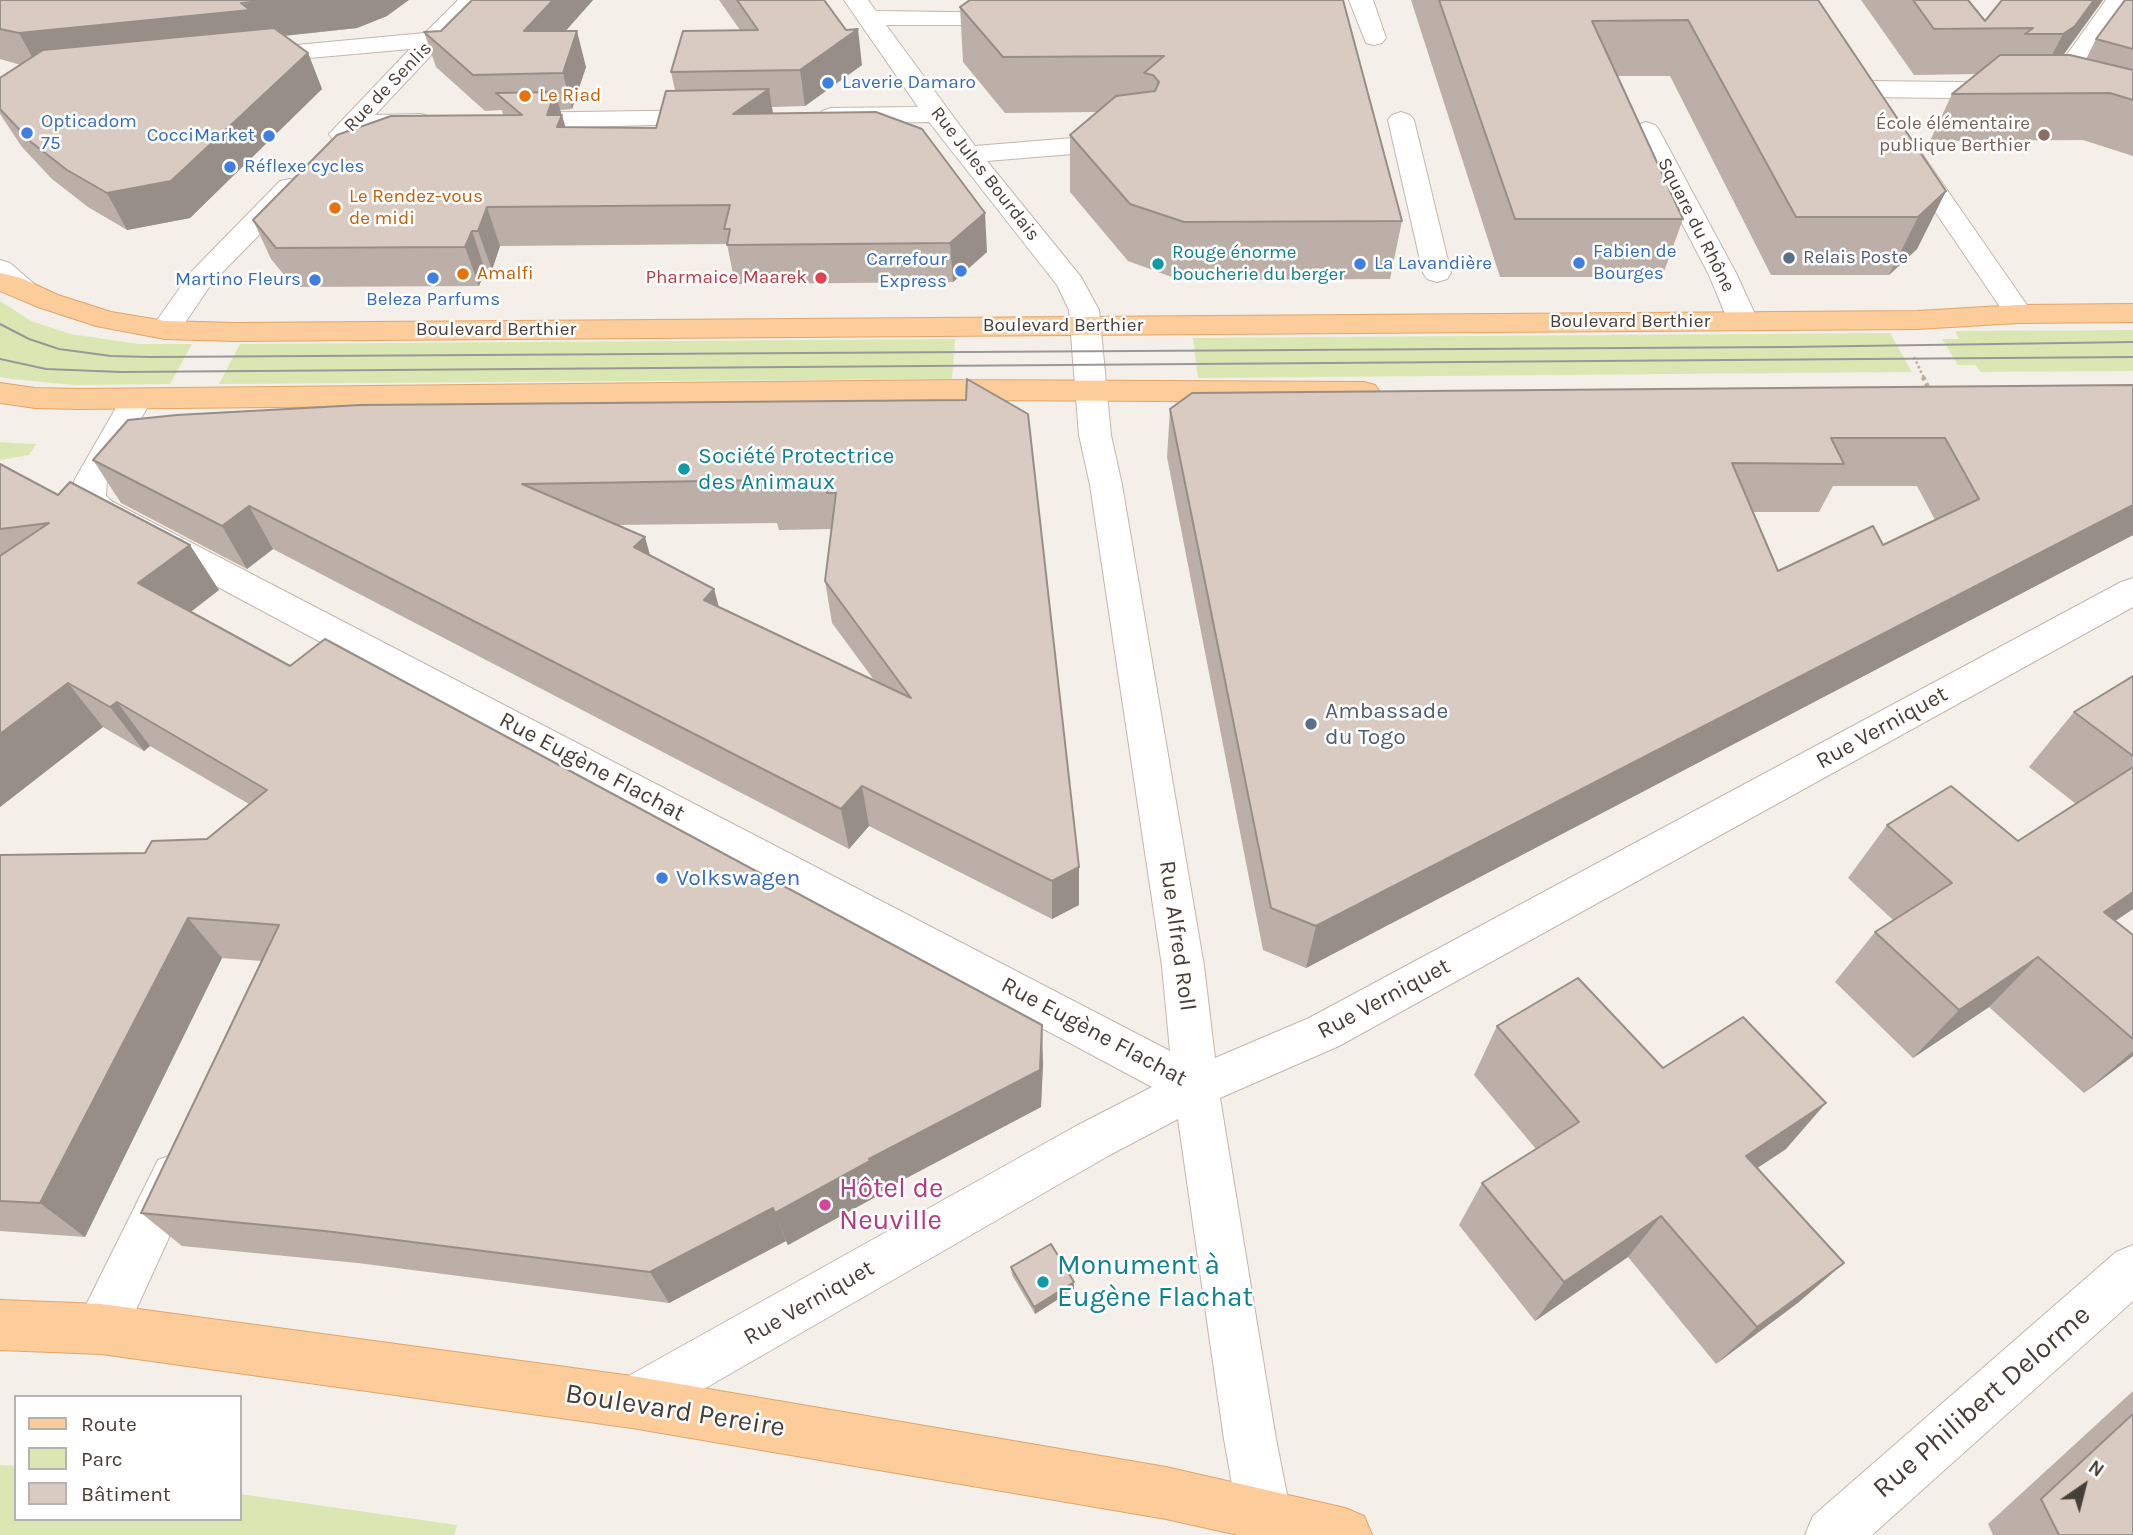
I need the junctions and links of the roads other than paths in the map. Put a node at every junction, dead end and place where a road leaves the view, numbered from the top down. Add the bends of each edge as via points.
1 (471, 0) edge
2 (1362, 0) edge
3 (2118, 0) edge
4 (864, 9) edge
5 (1029, 18) edge
6 (1374, 38) dead end
7 (433, 40) junction
8 (234, 58) edge
9 (1850, 67) edge
10 (1865, 89) junction
11 (2046, 90) junction
12 (2078, 97) edge
13 (936, 114) junction
14 (811, 116) edge
15 (731, 117) edge
16 (1401, 120) dead end
17 (488, 121) edge
18 (447, 122) edge
19 (353, 123) junction
20 (1646, 130) dead end
21 (1142, 140) edge
22 (970, 154) junction
23 (0, 269) edge
24 (1437, 273) dead end
25 (12, 286) edge
26 (2133, 313) edge
27 (2018, 314) junction
28 (1743, 321) junction
29 (1088, 326) junction
30 (165, 330) junction
31 (1090, 374) junction
32 (1390, 392) edge
33 (0, 393) edge
34 (35, 398) junction
35 (136, 399) junction
36 (0, 404) edge
37 (2133, 591) edge
38 (1196, 1087) junction
39 (190, 1142) edge
40 (2133, 1269) edge
41 (0, 1325) edge
42 (101, 1329) junction
43 (632, 1402) junction
44 (1266, 1524) edge
45 (1345, 1535) edge
46 (1832, 1535) edge

1 - 7 street, Rue de Senlis
2 - 6 street
3 - 11 street via 2062,79
4 - 5 street
4 - 13 street, Rue Jules Bourdais
7 - 8 street
7 - 19 street, Rue de Senlis
9 - 10 street
10 - 11 street
10 - 27 street
11 - 12 street
13 - 14 street
13 - 22 street, Rue Jules Bourdais
15 - 17 street
16 - 24 street
18 - 19 street
19 - 30 street, Rue de Senlis via 202,277
20 - 28 street, Square du Rhône
21 - 22 street
22 - 29 street, Rue Jules Bourdais via 1076,289
23 - 25 street
25 - 30 main road, Boulevard Berthier via 76,312
26 - 27 main road, Boulevard Berthier
27 - 28 main road, Boulevard Berthier
28 - 29 main road, Boulevard Berthier
29 - 30 main road, Boulevard Berthier
29 - 31 street, Rue Jules Bourdais
31 - 32 main road
31 - 35 main road
31 - 38 street, Rue Alfred Roll via 1095,435 1184,966
33 - 34 main road
34 - 35 main road
34 - 36 street
35 - 38 street, Rue Eugène Flachat via 88,489 90,500 101,510
37 - 38 street, Rue Verniquet via 1324,1032
38 - 43 street, Rue Verniquet
38 - 44 street, Rue Alfred Roll
39 - 42 street
40 - 46 street, Rue Philibert Delorme
41 - 42 main road, Boulevard Pereire
42 - 43 main road, Boulevard Pereire
43 - 44 main road, Boulevard Pereire via 1166,1493
44 - 45 main road, Boulevard Pereire

